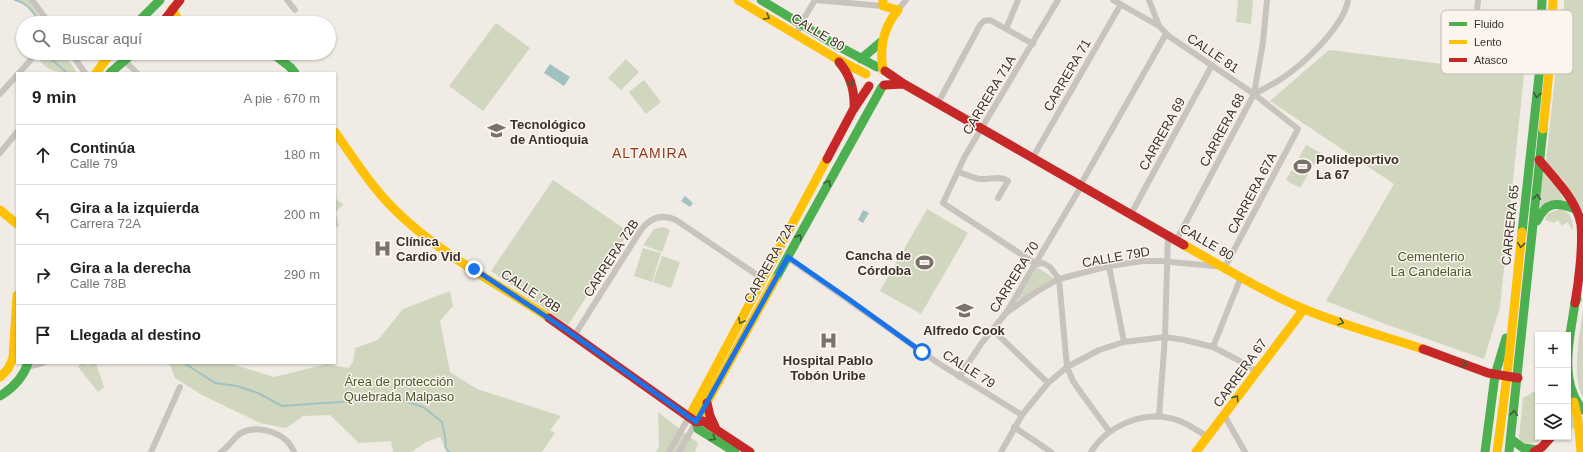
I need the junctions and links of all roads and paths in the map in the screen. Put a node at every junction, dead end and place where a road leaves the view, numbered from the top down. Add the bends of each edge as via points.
1 (32, 0) edge
2 (160, 0) edge
3 (180, 0) edge
4 (287, 0) edge
5 (738, 0) edge
6 (760, 0) edge
7 (815, 0) edge
8 (906, 0) edge
9 (1018, 0) edge
10 (1058, 0) edge
11 (1113, 0) edge
12 (1149, 0) edge
13 (1267, 0) edge
14 (1348, 0) edge
15 (1478, 0) edge
16 (1542, 0) edge
17 (1553, 0) edge
18 (883, 3) edge
19 (1121, 4) junction
20 (172, 9) junction
21 (295, 10) dead end
22 (898, 10) junction
23 (1477, 10) edge
24 (1542, 10) edge
25 (1552, 10) edge
26 (44, 16) edge
27 (144, 16) edge
28 (167, 16) edge
29 (176, 16) edge
30 (800, 25) junction
31 (1159, 26) junction
32 (1006, 29) junction
33 (797, 34) junction
34 (1166, 34) junction
35 (881, 42) junction
36 (1033, 44) junction
37 (837, 59) junction
38 (861, 59) junction
39 (31, 60) edge
40 (75, 60) edge
41 (106, 60) edge
42 (281, 60) edge
43 (125, 61) joint
44 (1212, 65) junction
45 (881, 68) junction
46 (20, 72) edge
47 (84, 72) edge
48 (97, 72) edge
49 (111, 72) edge
50 (137, 72) edge
51 (294, 72) edge
52 (866, 74) junction
53 (1539, 74) edge
54 (1549, 74) edge
55 (16, 76) edge
56 (904, 84) junction
57 (869, 86) junction
58 (883, 86) junction
59 (1, 90) edge
60 (1254, 94) junction
61 (938, 103) junction
62 (853, 110) junction
63 (983, 128) junction
64 (1298, 129) joint
65 (16, 133) edge
66 (336, 133) edge
67 (2, 146) edge
68 (1532, 151) junction
69 (0, 153) edge
70 (1033, 157) junction
71 (1540, 161) junction
72 (958, 172) junction
73 (1081, 185) junction
74 (998, 198) dead end
75 (1575, 209) junction
76 (0, 210) edge
77 (798, 212) junction
78 (1131, 214) junction
79 (810, 217) junction
80 (16, 223) edge
81 (1168, 234) junction
82 (1533, 236) junction
83 (1177, 239) junction
84 (1583, 254) edge
85 (788, 257) junction
86 (1166, 261) junction
87 (1036, 264) junction
88 (1109, 266) junction
89 (1581, 266) junction
90 (1225, 267) junction
91 (1241, 276) junction
92 (763, 279) junction
93 (1059, 279) junction
94 (1583, 292) edge
95 (1516, 296) junction
96 (1575, 303) junction
97 (1304, 308) junction
98 (1006, 313) junction
99 (16, 330) edge
100 (993, 330) junction
101 (574, 336) junction
102 (1165, 337) junction
103 (1571, 340) edge
104 (1124, 342) junction
105 (1213, 347) junction
106 (28, 365) edge
107 (1067, 367) junction
108 (1256, 371) junction
109 (1495, 375) junction
110 (959, 376) junction
111 (1507, 376) junction
112 (0, 377) edge
113 (1518, 378) junction
114 (1048, 382) junction
115 (180, 388) dead end
116 (1571, 390) edge
117 (0, 396) edge
118 (1572, 396) junction
119 (697, 403) junction
120 (707, 403) junction
121 (676, 408) junction
122 (1583, 410) edge
123 (1022, 415) junction
124 (1224, 415) junction
125 (1159, 417) junction
126 (693, 420) junction
127 (1014, 427) junction
128 (717, 430) junction
129 (1109, 431) junction
130 (1488, 431) junction
131 (1208, 437) junction
132 (1511, 439) junction
133 (1548, 440) edge
134 (1498, 442) junction
135 (1536, 451) edge
136 (151, 452) edge
137 (221, 452) edge
138 (294, 452) edge
139 (669, 452) edge
140 (679, 452) edge
141 (735, 452) edge
142 (750, 452) edge
143 (1001, 452) edge
144 (1051, 452) edge
145 (1091, 452) edge
146 (1196, 452) edge
147 (1245, 452) edge
148 (1485, 452) edge
149 (1497, 452) edge
150 (1509, 452) edge
151 (1581, 452) edge

1 - 26 street
2 - 27 main road
3 - 20 main road
4 - 21 street
5 -> 33 main road, CALLE 80
6 - 30 main road, CALLE 80
7 - 18 street
7 - 30 street
8 - 22 street
9 - 32 street
10 - 36 street, CARRERA 71A
11 - 19 street, CALLE 81
12 - 31 street
13 - 60 street, CARRERA 68
14 - 60 street via 1344,15 1306,61
15 - 23 street
16 -> 24 main road, CARRERA 65
17 - 25 main road, CARRERA 65
18 - 22 main road
19 - 31 street, CALLE 81
19 - 70 street, CARRERA 71
20 - 28 main road
20 - 29 main road
22 - 35 main road via 887,25
30 - 33 street
30 - 38 main road, CALLE 80
31 - 34 street, CALLE 81
32 - 36 street
32 - 61 street via 990,20 980,25
33 - 37 main road, CALLE 80
34 - 44 street, CALLE 81
34 - 73 street, CARRERA 70
35 - 38 main road
35 - 45 main road
36 - 63 street, CARRERA 71A
37 - 52 main road, CALLE 80
37 -> 62 main road via 852,83
38 - 45 main road, CALLE 80
39 - 46 street
40 - 47 street
41 - 48 main road
42 - 51 main road
43 - 49 main road
43 - 50 street
44 - 60 street, CALLE 81
44 - 78 street, CARRERA 69
45 - 52 main road via 870,68
45 - 56 main road, CALLE 80
45 - 58 main road via 886,80
52 - 57 main road
53 -> 68 main road, CARRERA 65
54 - 71 main road, CARRERA 65
55 - 59 street
56 - 58 main road
56 - 61 main road, CALLE 80
57 - 58 main road
57 - 62 main road, CARRERA 72A
79 -> 58 main road, CARRERA 72A
60 - 64 street, CALLE 81
60 - 83 street, CARRERA 68
61 - 63 main road, CALLE 80
62 - 77 main road, CARRERA 72A
63 - 70 main road, CALLE 80
63 - 72 street, CARRERA 71A
64 - 90 street, CARRERA 67A
65 - 67 street
66 - 101 main road, CALLE 78B via 366,176 404,218 434,242
67 - 69 street
68 - 71 main road
68 -> 95 main road, CARRERA 65
70 - 73 main road, CALLE 80
71 - 75 main road via 1558,182
82 -> 71 main road, CARRERA 65
72 - 74 street via 979,179 1006,179 1008,184
72 - 87 street, CARRERA 71A via 943,203
73 - 78 main road, CALLE 80
73 - 87 street, CARRERA 70
75 - 82 main road via 1556,203 1548,206 1538,218
75 - 89 main road via 1582,229
76 - 80 main road
77 - 79 main road
77 - 92 main road, CARRERA 72A
78 - 81 main road, CALLE 80
85 -> 79 main road, CARRERA 72A
81 - 83 main road, CALLE 80
81 - 86 street
82 - 113 main road, CARRERA 65
83 - 90 main road, CALLE 80
84 - 89 main road
85 - 110 street, CALLE 79
85 - 120 main road, CARRERA 72A
86 - 88 street, CALLE 79D via 1143,261
86 - 90 street, CALLE 79D
86 - 102 street
87 - 93 street via 1044,263
87 - 98 street, CARRERA 70
88 - 93 street, CALLE 79D
88 - 104 street
89 - 96 main road
90 - 91 main road, CALLE 80
91 - 97 main road, CALLE 80
91 - 105 street
92 - 101 street, CARRERA 72B via 676,220 658,216 651,219 641,230
92 -> 119 main road, CARRERA 72A
93 - 98 street, CALLE 79D
93 - 107 street
94 - 96 main road
95 - 109 main road via 1504,350
95 - 111 main road, CARRERA 65
96 - 103 main road
97 - 108 main road, CARRERA 67
97 -> 109 main road, CALLE 80
98 - 100 street, CARRERA 70
99 - 112 main road via 13,358 8,369
100 - 110 street, CARRERA 70
100 - 114 street
101 - 121 main road, CALLE 78B
102 - 104 street
102 - 105 street
102 - 125 street
104 - 107 street via 1099,350
105 - 108 street
106 - 117 main road via 16,384
107 - 114 street
107 - 129 street via 1073,381
124 -> 108 main road, CARRERA 67
109 - 111 main road, CALLE 80
109 - 130 main road
110 - 123 street, CALLE 79
111 - 113 main road, CALLE 80
111 - 134 main road, CARRERA 65
132 -> 113 main road, CARRERA 65
114 - 123 street
115 - 136 street
116 - 118 main road
118 - 122 main road
118 - 151 main road via 1578,420
119 - 121 main road
119 - 126 main road, CARRERA 72A
120 - 126 main road, CARRERA 72A
120 - 128 main road
121 - 126 main road, CALLE 78B
123 - 127 street
124 - 131 main road, CARRERA 67
124 - 147 street
125 - 129 street via 1133,421
125 - 131 street via 1171,418
126 - 128 main road, CALLE 78B via 703,421
126 - 139 street, CARRERA 72A
126 - 140 street, CARRERA 72A
126 -> 141 main road, CALLE 78B via 698,428
127 - 143 street
127 - 144 street
128 - 142 main road, CALLE 78B
129 - 145 street
130 - 134 main road
130 - 148 main road
131 - 146 main road, CARRERA 67
132 - 135 main road via 1520,448
132 - 150 main road, CARRERA 65
133 - 135 main road
134 - 149 main road, CARRERA 65
137 - 138 street via 237,436 249,430 277,434 285,438

